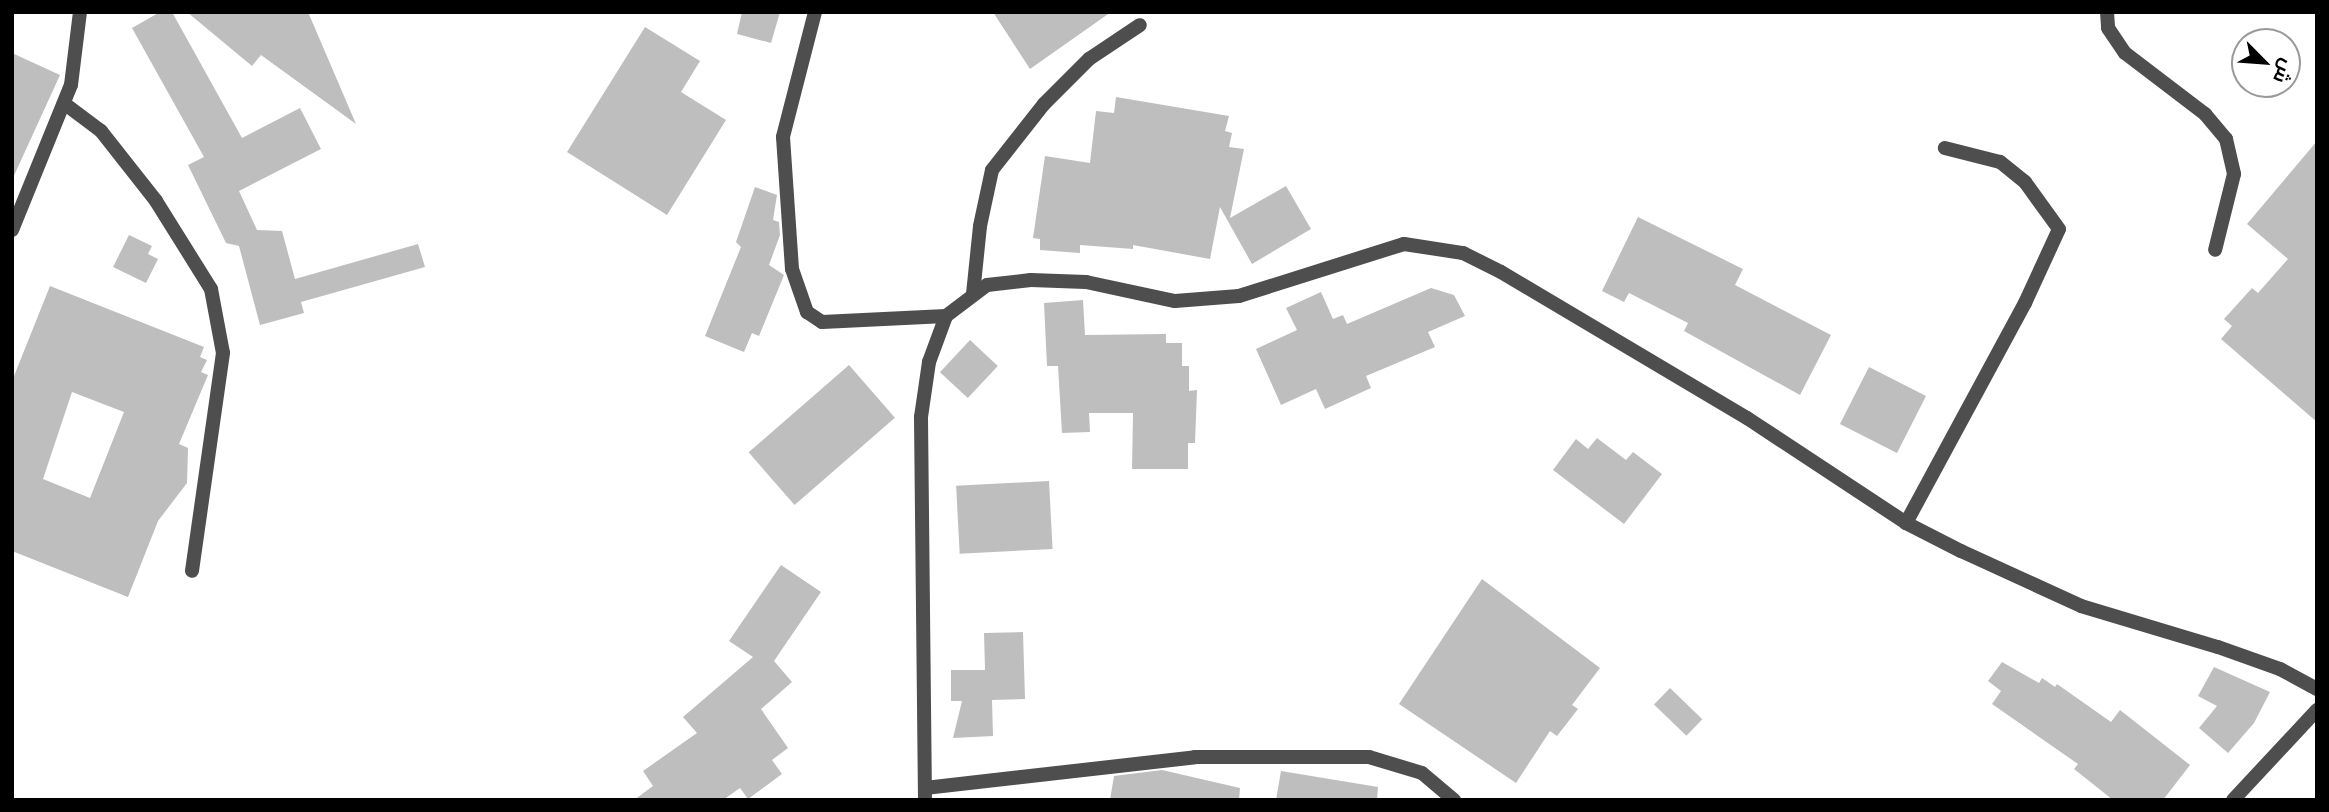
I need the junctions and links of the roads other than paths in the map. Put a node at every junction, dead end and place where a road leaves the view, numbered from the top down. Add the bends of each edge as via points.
1 (80, 12) edge
2 (815, 12) edge
3 (2107, 12) edge
4 (1140, 25) dead end
5 (65, 104) junction
6 (1945, 149) dead end
7 (12, 230) edge
8 (2216, 250) dead end
9 (973, 294) junction
10 (946, 316) junction
11 (1906, 523) junction
12 (192, 571) dead end
13 (2317, 689) edge
14 (2317, 710) edge
15 (925, 794) edge
16 (1454, 800) edge
17 (2233, 800) edge

1 - 5 street
2 - 10 street via 783,138 792,269 807,312 822,322
3 - 8 street via 2108,28 2125,53 2205,114 2225,139 2234,174
4 - 9 street via 1089,59 1018,133 992,170
5 - 7 street
5 - 12 street via 101,131 156,201 211,289 223,353
6 - 11 street via 2000,162 2025,182 2059,229 2025,303
9 - 10 street
9 - 11 street via 1005,282 1058,279 1175,301 1206,301 1268,290 1404,244 1439,246 1501,272 1747,418
10 - 15 street via 929,362 922,417
11 - 13 street via 2081,606 2218,647 2280,669
14 - 17 street
15 - 16 street via 1195,757 1369,757 1422,773

